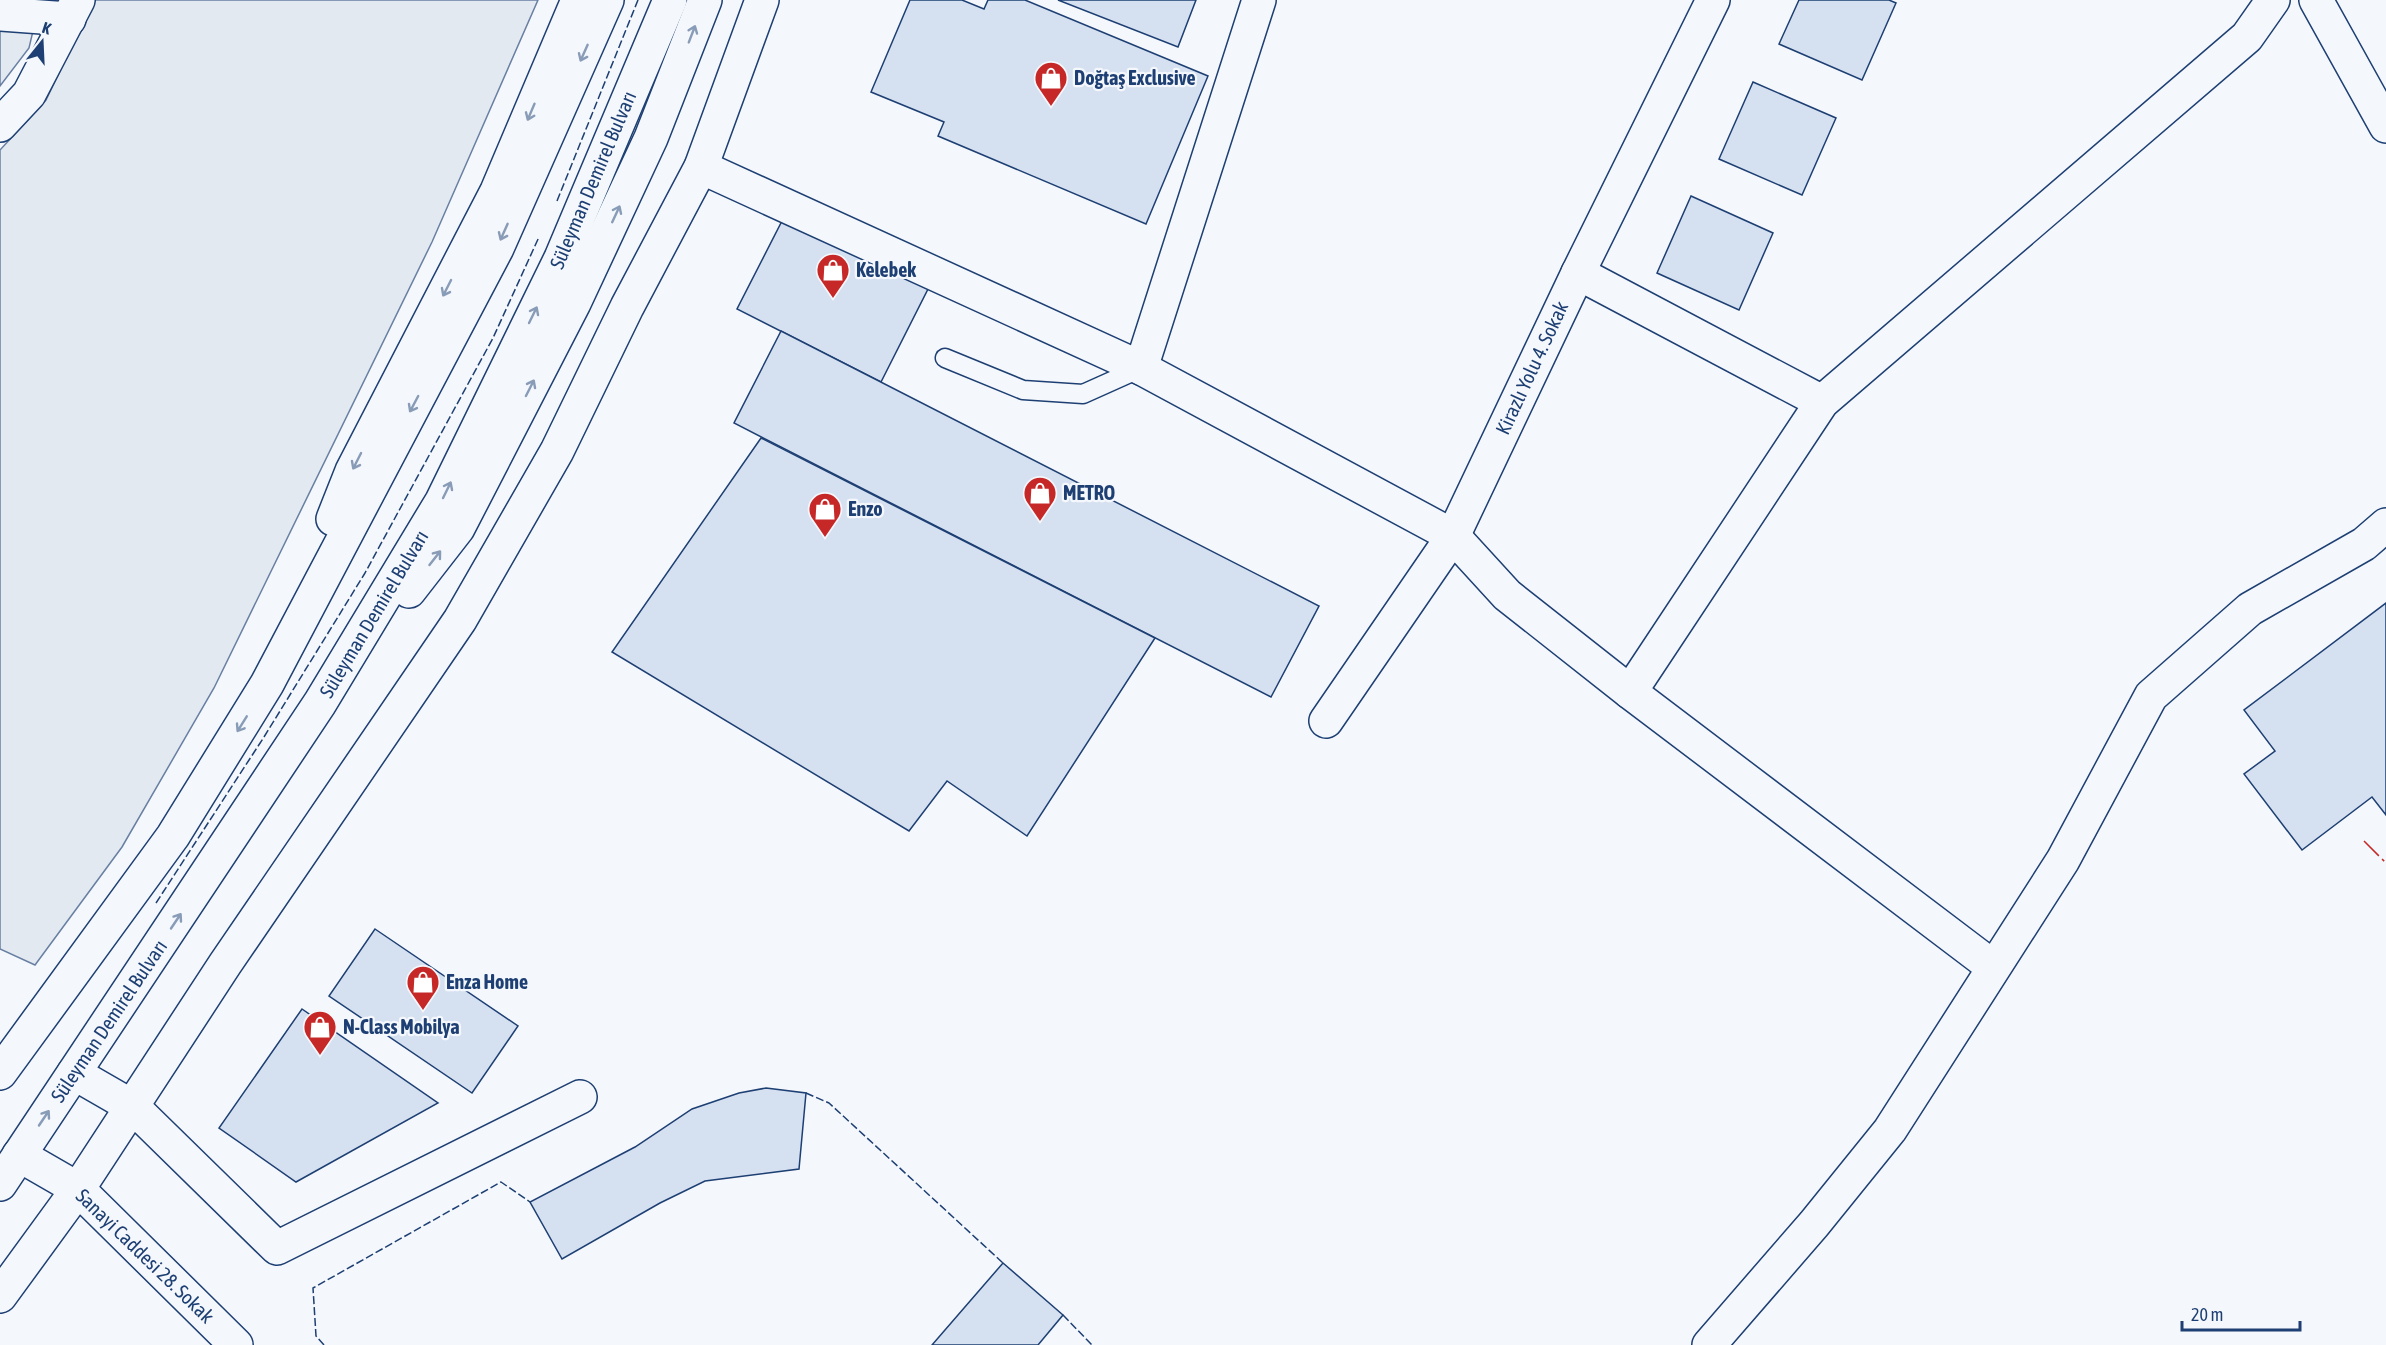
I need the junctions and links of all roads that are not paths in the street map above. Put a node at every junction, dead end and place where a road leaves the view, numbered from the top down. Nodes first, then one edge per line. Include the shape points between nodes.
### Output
1 (578, 0) edge
2 (607, 0) edge
3 (670, 0) edge
4 (705, 0) edge
5 (762, 0) edge
6 (1259, 0) edge
7 (1713, 0) edge
8 (2273, 0) edge
9 (2316, 0) edge
10 (73, 9) edge
11 (0, 14) edge
12 (0, 125) edge
13 (2386, 126) edge
14 (701, 167) junction
15 (1578, 273) junction
16 (945, 358) dead end
17 (1141, 368) junction
18 (1822, 402) junction
19 (2386, 525) edge
20 (1453, 536) junction
21 (267, 684) junction
22 (1630, 692) junction
23 (320, 703) junction
24 (1326, 722) dead end
25 (1993, 967) junction
26 (0, 1073) edge
27 (74, 1073) junction
28 (580, 1097) dead end
29 (133, 1107) junction
30 (19, 1155) junction
31 (0, 1184) edge
32 (78, 1189) junction
33 (0, 1296) edge
34 (236, 1345) edge
35 (1709, 1345) edge

1 -> 21 main road via 496,191 352,471
2 -> 21 main road via 497,248
23 -> 3 main road, Süleyman Demirel Bulvarı via 442,501 561,258
23 -> 4 main road via 458,528 599,250 651,138
5 - 14 main road
6 - 17 main road
7 - 15 main road, Kirazlı Yolu 4. Sokak
8 - 18 main road via 2247,37
9 - 13 main road
10 - 11 main road
10 - 12 main road via 29,94
14 - 17 main road
14 - 29 main road via 557,451 460,620 225,964
15 - 18 main road
15 - 20 main road, Kirazlı Yolu 4. Sokak
16 - 17 lane via 1023,390 1083,394
17 - 20 main road
18 - 22 main road
19 - 25 main road via 2364,544 2250,609 2151,696 2063,860
20 - 22 main road via 1507,595
20 - 24 main road, Kirazlı Yolu 4. Sokak
21 -> 26 main road via 173,836
22 - 25 main road
27 -> 23 main road, Süleyman Demirel Bulvarı
25 - 35 main road via 1890,1130
27 - 29 main road
30 -> 27 main road, Süleyman Demirel Bulvarı
28 - 29 main road via 278,1248
29 - 32 main road
30 - 31 main road, Süleyman Demirel Bulvarı
30 - 32 main road, Sanayi Caddesi 28. Sokak
32 - 33 main road
32 - 34 main road, Sanayi Caddesi 28. Sokak

